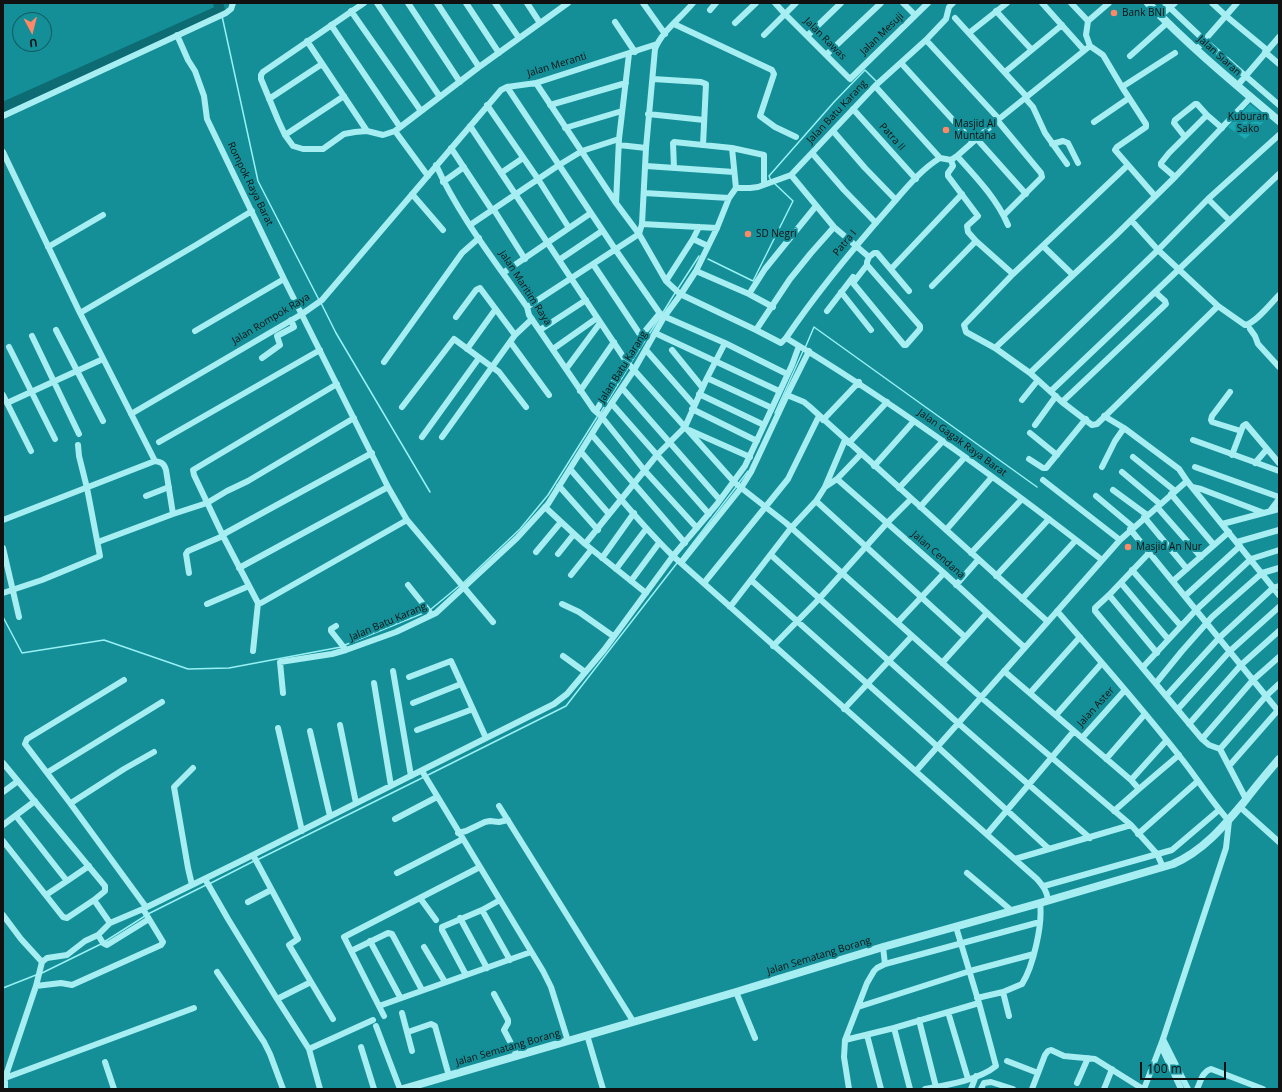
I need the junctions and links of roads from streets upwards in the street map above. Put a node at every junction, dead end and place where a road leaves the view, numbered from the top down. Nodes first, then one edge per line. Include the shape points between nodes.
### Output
1 (233, 3) edge
2 (364, 3) edge
3 (376, 3) edge
4 (408, 3) edge
5 (437, 3) edge
6 (466, 3) edge
7 (496, 3) edge
8 (527, 3) edge
9 (568, 3) edge
10 (643, 3) edge
11 (692, 3) edge
12 (716, 3) edge
13 (756, 3) edge
14 (775, 3) edge
15 (796, 3) edge
16 (841, 3) edge
17 (881, 3) edge
18 (903, 3) edge
19 (928, 3) edge
20 (953, 3) edge
21 (1007, 3) edge
22 (1042, 3) edge
23 (1071, 3) edge
24 (1109, 3) edge
25 (1148, 3) edge
26 (1212, 3) edge
27 (1237, 3) edge
28 (1170, 5) edge
29 (559, 6) edge
30 (710, 10) dead end
31 (351, 11) junction
32 (996, 11) junction
33 (785, 14) junction
34 (915, 15) junction
35 (1160, 16) junction
36 (1226, 16) junction
37 (955, 18) dead end
38 (1088, 21) junction
39 (615, 22) dead end
40 (540, 23) junction
41 (735, 23) dead end
42 (1167, 23) junction
43 (674, 24) junction
44 (331, 25) junction
45 (1062, 25) junction
46 (969, 33) junction
47 (665, 34) junction
48 (177, 35) junction
49 (764, 35) dead end
50 (807, 36) junction
51 (1279, 37) edge
52 (519, 38) junction
53 (926, 40) junction
54 (1204, 40) junction
55 (307, 41) junction
56 (657, 44) junction
57 (1087, 48) junction
58 (1031, 49) junction
59 (1196, 50) junction
60 (1266, 51) junction
61 (499, 53) junction
62 (632, 53) junction
63 (1175, 53) dead end
64 (826, 55) junction
65 (1130, 56) dead end
66 (901, 63) junction
67 (322, 64) junction
68 (1279, 64) edge
69 (479, 67) junction
70 (1005, 72) junction
71 (1246, 76) junction
72 (653, 79) junction
73 (850, 79) joint
74 (460, 82) junction
75 (536, 83) junction
76 (626, 83) junction
77 (875, 86) junction
78 (1237, 86) junction
79 (507, 87) junction
80 (1122, 88) junction
81 (344, 96) junction
82 (440, 97) junction
83 (1026, 97) junction
84 (1251, 97) junction
85 (1129, 98) junction
86 (269, 99) junction
87 (487, 105) junction
88 (550, 105) junction
89 (1279, 105) edge
90 (853, 109) junction
91 (421, 111) junction
92 (622, 111) junction
93 (648, 114) junction
94 (1207, 115) junction
95 (3, 116) edge
96 (704, 120) junction
97 (998, 120) junction
98 (1279, 121) edge
99 (1094, 122) dead end
100 (470, 126) junction
101 (566, 128) junction
102 (1222, 128) junction
103 (398, 129) junction
104 (367, 131) junction
105 (833, 131) junction
106 (285, 135) junction
107 (1279, 135) edge
108 (796, 137) dead end
109 (1186, 137) junction
110 (974, 140) junction
111 (619, 142) junction
112 (1052, 144) junction
113 (703, 145) junction
114 (451, 148) junction
115 (646, 148) junction
116 (732, 148) junction
117 (582, 151) junction
118 (3, 152) edge
119 (812, 153) junction
120 (957, 156) junction
121 (523, 158) junction
122 (940, 158) junction
123 (951, 160) junction
124 (1078, 163) dead end
125 (1067, 164) dead end
126 (436, 165) junction
127 (559, 165) junction
128 (1128, 165) junction
129 (646, 166) junction
130 (464, 167) junction
131 (674, 168) junction
132 (734, 172) junction
133 (501, 173) junction
134 (1279, 174) edge
135 (791, 175) junction
136 (428, 176) junction
137 (1175, 177) junction
138 (538, 179) junction
139 (916, 179) junction
140 (444, 182) junction
141 (766, 184) junction
142 (736, 188) junction
143 (644, 193) junction
144 (412, 194) junction
145 (962, 194) junction
146 (1026, 194) junction
147 (514, 195) junction
148 (1155, 196) junction
149 (729, 198) junction
150 (896, 200) junction
151 (1208, 200) junction
152 (616, 203) junction
153 (816, 206) junction
154 (493, 210) junction
155 (252, 211) junction
156 (591, 213) junction
157 (103, 215) dead end
158 (1004, 215) junction
159 (1131, 220) junction
160 (1230, 221) junction
161 (876, 223) junction
162 (642, 224) junction
163 (470, 225) junction
164 (1008, 225) dead end
165 (698, 227) junction
166 (569, 228) junction
167 (717, 228) junction
168 (834, 228) junction
169 (443, 230) dead end
170 (602, 231) junction
171 (638, 234) junction
172 (479, 238) junction
173 (693, 239) junction
174 (976, 241) junction
175 (547, 243) junction
176 (708, 246) junction
177 (855, 246) junction
178 (1043, 246) junction
179 (48, 247) junction
180 (615, 249) junction
181 (1158, 250) junction
182 (525, 259) junction
183 (559, 260) junction
184 (868, 262) junction
185 (593, 264) junction
186 (891, 269) junction
187 (1180, 270) junction
188 (696, 271) junction
189 (504, 273) junction
190 (1013, 274) junction
191 (1073, 275) junction
192 (571, 278) junction
193 (284, 279) junction
194 (666, 281) junction
195 (932, 286) dead end
196 (909, 291) dead end
197 (841, 292) junction
198 (1155, 292) junction
199 (679, 293) junction
200 (749, 294) junction
201 (1279, 295) edge
202 (586, 300) junction
203 (1218, 306) junction
204 (527, 307) junction
205 (773, 307) junction
206 (495, 310) junction
207 (827, 311) dead end
208 (80, 313) junction
209 (302, 314) junction
210 (662, 315) junction
211 (456, 317) dead end
212 (532, 319) junction
213 (291, 320) junction
214 (599, 320) junction
215 (1250, 329) dead end
216 (56, 330) dead end
217 (540, 330) junction
218 (756, 330) junction
219 (871, 330) dead end
220 (196, 331) dead end
221 (655, 333) junction
222 (515, 335) junction
223 (32, 336) dead end
224 (641, 336) junction
225 (786, 338) junction
226 (614, 342) junction
227 (511, 343) junction
228 (725, 343) junction
229 (9, 347) dead end
230 (804, 348) junction
231 (995, 348) junction
232 (467, 349) junction
233 (553, 349) junction
234 (320, 350) junction
235 (646, 350) junction
236 (672, 350) dead end
237 (262, 358) dead end
238 (479, 358) junction
239 (103, 359) junction
240 (716, 361) junction
241 (384, 362) dead end
242 (630, 365) junction
243 (492, 367) junction
244 (1279, 367) edge
245 (566, 370) junction
246 (77, 371) junction
247 (1030, 373) junction
248 (787, 374) junction
249 (707, 378) junction
250 (1038, 380) junction
251 (54, 381) junction
252 (859, 382) junction
253 (337, 384) junction
254 (702, 387) junction
255 (622, 388) junction
256 (580, 391) junction
257 (779, 391) junction
258 (1051, 391) junction
259 (31, 392) junction
260 (1230, 392) dead end
261 (699, 394) junction
262 (3, 395) edge
263 (549, 395) dead end
264 (787, 395) junction
265 (1056, 396) junction
266 (1022, 400) dead end
267 (887, 402) junction
268 (1062, 402) junction
269 (7, 403) junction
270 (612, 404) junction
271 (402, 407) dead end
272 (526, 407) dead end
273 (693, 407) junction
274 (772, 408) junction
275 (131, 414) junction
276 (599, 414) junction
277 (1104, 416) junction
278 (354, 418) junction
279 (821, 418) junction
280 (1086, 419) junction
281 (103, 421) dead end
282 (914, 421) junction
283 (764, 425) junction
284 (1035, 425) dead end
285 (686, 428) junction
286 (1124, 428) junction
287 (1241, 431) junction
288 (1030, 433) dead end
289 (79, 434) dead end
290 (592, 435) junction
291 (422, 437) dead end
292 (442, 437) dead end
293 (54, 440) dead end
294 (1194, 440) dead end
295 (757, 441) junction
296 (943, 441) junction
297 (159, 442) dead end
298 (670, 442) junction
299 (847, 442) junction
300 (78, 445) dead end
301 (1267, 450) junction
302 (31, 451) dead end
303 (581, 452) junction
304 (372, 453) junction
305 (861, 454) junction
306 (657, 455) junction
307 (1057, 455) junction
308 (1232, 455) junction
309 (750, 456) junction
310 (965, 457) junction
311 (1133, 457) dead end
312 (1029, 459) dead end
313 (155, 461) junction
314 (1255, 463) junction
315 (1279, 463) edge
316 (874, 466) junction
317 (1102, 467) dead end
318 (1195, 467) dead end
319 (570, 469) junction
320 (645, 470) junction
321 (1279, 470) edge
322 (1122, 472) dead end
323 (992, 477) junction
324 (837, 479) junction
325 (1043, 480) dead end
326 (1187, 481) junction
327 (635, 484) junction
328 (737, 485) junction
329 (559, 486) junction
330 (169, 487) junction
331 (388, 487) junction
332 (826, 487) junction
333 (1192, 487) junction
334 (87, 488) junction
335 (899, 488) junction
336 (1113, 490) dead end
337 (1173, 492) junction
338 (146, 496) dead end
339 (1096, 496) dead end
340 (911, 498) junction
341 (1279, 498) edge
342 (622, 499) junction
343 (1022, 499) junction
344 (720, 500) junction
345 (816, 500) junction
346 (207, 503) junction
347 (1158, 505) junction
348 (765, 506) junction
349 (545, 507) junction
350 (920, 507) junction
351 (1279, 509) edge
352 (1267, 512) junction
353 (634, 513) junction
354 (173, 514) junction
355 (609, 514) junction
356 (709, 514) junction
357 (1146, 516) junction
358 (1049, 519) junction
359 (3, 520) edge
360 (406, 520) junction
361 (561, 522) junction
362 (887, 523) junction
363 (1222, 524) junction
364 (697, 528) junction
365 (791, 528) junction
366 (1132, 528) junction
367 (646, 529) junction
368 (598, 530) junction
369 (946, 530) junction
370 (1279, 530) edge
371 (1229, 532) junction
372 (574, 534) junction
373 (223, 535) junction
374 (1076, 540) junction
375 (1120, 540) junction
376 (98, 542) junction
377 (659, 543) junction
378 (685, 543) junction
379 (585, 544) junction
380 (1239, 544) junction
381 (1214, 546) junction
382 (865, 547) junction
383 (3, 548) edge
384 (591, 550) junction
385 (1279, 550) edge
386 (536, 552) dead end
387 (971, 553) junction
388 (1149, 553) junction
389 (558, 554) dead end
390 (771, 555) junction
391 (1201, 557) junction
392 (602, 558) junction
393 (1251, 559) junction
394 (678, 560) junction
395 (978, 560) junction
396 (1102, 560) junction
397 (239, 568) junction
398 (1279, 568) edge
399 (616, 569) junction
400 (1187, 569) junction
401 (1132, 570) junction
402 (189, 573) dead end
403 (944, 573) junction
404 (1262, 573) junction
405 (843, 574) junction
406 (571, 575) dead end
407 (996, 576) junction
408 (751, 580) junction
409 (631, 581) junction
410 (1173, 581) junction
411 (1121, 582) junction
412 (704, 583) junction
413 (408, 585) dead end
414 (956, 585) junction
415 (249, 586) junction
416 (464, 587) junction
417 (1276, 587) edge
418 (12, 590) junction
419 (3, 593) edge
420 (646, 593) junction
421 (1109, 595) junction
422 (1279, 595) edge
423 (1185, 596) junction
424 (921, 597) junction
425 (819, 599) junction
426 (1022, 599) junction
427 (207, 604) dead end
428 (258, 604) junction
429 (562, 604) dead end
430 (730, 607) junction
431 (1279, 607) edge
432 (1196, 610) junction
433 (1057, 611) junction
434 (431, 613) junction
435 (987, 613) junction
436 (19, 617) dead end
437 (797, 621) junction
438 (1047, 621) junction
439 (492, 622) dead end
440 (898, 622) junction
441 (1206, 623) junction
442 (336, 626) dead end
443 (1181, 626) junction
444 (1279, 631) edge
445 (614, 636) junction
446 (912, 636) junction
447 (965, 637) junction
448 (1080, 637) junction
449 (1218, 638) junction
450 (1168, 639) junction
451 (773, 646) junction
452 (343, 647) junction
453 (1024, 647) junction
454 (253, 651) dead end
455 (1230, 651) junction
456 (1156, 653) junction
457 (563, 656) dead end
458 (1279, 657) edge
459 (888, 661) junction
460 (942, 663) junction
461 (1102, 663) junction
462 (1241, 665) junction
463 (1143, 667) junction
464 (1004, 670) junction
465 (393, 672) dead end
466 (585, 672) junction
467 (408, 677) dead end
468 (124, 680) dead end
469 (1253, 680) junction
470 (374, 682) dead end
471 (1156, 683) junction
472 (461, 684) junction
473 (867, 684) junction
474 (1279, 684) edge
475 (1125, 690) junction
476 (283, 693) dead end
477 (1030, 694) junction
478 (1166, 696) junction
479 (1266, 696) junction
480 (980, 697) junction
481 (162, 702) dead end
482 (413, 703) dead end
483 (473, 709) junction
484 (844, 709) junction
485 (1178, 710) junction
486 (1279, 710) edge
487 (1145, 714) junction
488 (1056, 715) junction
489 (958, 723) junction
490 (1189, 724) junction
491 (340, 725) dead end
492 (278, 728) dead end
493 (417, 730) dead end
494 (310, 731) dead end
495 (1074, 731) junction
496 (486, 738) junction
497 (1082, 738) junction
498 (1202, 739) junction
499 (1166, 741) junction
500 (938, 746) junction
501 (1220, 749) junction
502 (154, 752) dead end
503 (1179, 755) junction
504 (1052, 758) junction
505 (1106, 758) junction
506 (1279, 759) edge
507 (3, 763) edge
508 (1229, 766) junction
509 (194, 768) dead end
510 (916, 771) junction
511 (48, 772) junction
512 (424, 775) junction
513 (411, 776) junction
514 (18, 780) junction
515 (1131, 780) junction
516 (1198, 781) junction
517 (1028, 785) junction
518 (391, 786) junction
519 (1140, 789) junction
520 (3, 792) edge
521 (437, 797) junction
522 (1246, 799) junction
523 (35, 801) junction
524 (71, 803) junction
525 (356, 803) junction
526 (499, 806) dead end
527 (1240, 807) junction
528 (1006, 810) junction
529 (1219, 810) junction
530 (1114, 811) junction
531 (16, 816) junction
532 (330, 816) junction
533 (395, 818) dead end
534 (508, 820) junction
535 (1229, 821) junction
536 (3, 825) edge
537 (1131, 825) junction
538 (302, 831) junction
539 (458, 833) junction
540 (987, 834) junction
541 (1138, 834) junction
542 (1090, 838) junction
543 (463, 839) junction
544 (3, 841) edge
545 (1279, 842) edge
546 (1049, 849) junction
547 (1156, 854) junction
548 (254, 858) junction
549 (1015, 859) junction
550 (89, 866) junction
551 (1163, 866) junction
552 (480, 867) junction
553 (397, 873) dead end
554 (968, 873) dead end
555 (67, 881) junction
556 (207, 883) junction
557 (192, 885) junction
558 (1044, 886) junction
559 (271, 890) junction
560 (46, 895) junction
561 (420, 898) junction
562 (94, 900) junction
563 (500, 900) junction
564 (1048, 900) junction
565 (248, 902) dead end
566 (1040, 905) junction
567 (482, 910) junction
568 (1012, 911) junction
569 (146, 913) junction
570 (3, 915) edge
571 (460, 918) junction
572 (1040, 919) junction
573 (436, 920) dead end
574 (110, 923) junction
575 (957, 929) junction
576 (100, 939) junction
577 (370, 941) junction
578 (960, 942) junction
579 (424, 947) dead end
580 (884, 950) junction
581 (351, 951) junction
582 (531, 952) junction
583 (1034, 954) junction
584 (510, 960) junction
585 (885, 963) junction
586 (41, 965) junction
587 (488, 968) junction
588 (970, 971) junction
589 (217, 972) dead end
590 (466, 976) junction
591 (312, 982) junction
592 (445, 982) junction
593 (36, 986) junction
594 (422, 990) junction
595 (736, 992) junction
596 (1003, 992) junction
597 (494, 994) dead end
598 (400, 997) junction
599 (277, 999) junction
600 (978, 1000) junction
601 (379, 1006) junction
602 (858, 1007) junction
603 (194, 1008) dead end
604 (948, 1012) junction
605 (402, 1013) dead end
606 (384, 1016) dead end
607 (1009, 1016) dead end
608 (333, 1019) dead end
609 (919, 1020) junction
610 (633, 1021) junction
611 (894, 1028) junction
612 (408, 1032) junction
613 (867, 1035) junction
614 (755, 1038) dead end
615 (845, 1040) junction
616 (568, 1041) junction
617 (588, 1041) junction
618 (1162, 1043) junction
619 (361, 1047) dead end
620 (309, 1049) junction
621 (412, 1051) dead end
622 (517, 1055) junction
623 (1088, 1058) junction
624 (1007, 1060) dead end
625 (105, 1062) dead end
626 (1112, 1069) junction
627 (1038, 1073) junction
628 (449, 1076) junction
629 (976, 1076) junction
630 (5, 1078) junction
631 (968, 1079) junction
632 (1077, 1083) dead end
633 (936, 1087) junction
634 (5, 1089) edge
635 (114, 1089) edge
636 (283, 1089) edge
637 (320, 1089) edge
638 (374, 1089) edge
639 (400, 1089) edge
640 (403, 1089) edge
641 (603, 1089) edge
642 (849, 1089) edge
643 (881, 1089) edge
644 (910, 1089) edge
645 (925, 1089) edge
646 (971, 1089) edge
647 (981, 1089) edge
648 (1013, 1089) edge
649 (1032, 1089) edge
650 (1104, 1089) edge
651 (1144, 1089) edge
652 (1181, 1089) edge
653 (1188, 1089) edge
654 (1197, 1089) edge
655 (1263, 1089) edge

1 - 48 street via 226,13
2 - 31 street
3 - 82 street
4 - 74 street
5 - 69 street
6 - 61 street
7 - 52 street
8 - 40 street
9 - 29 street
10 - 47 street
11 - 43 street
12 - 30 street
13 - 41 street
14 - 33 street, Jalan Rawas
15 - 33 street
16 - 50 street
17 - 64 street
18 - 34 street
19 - 34 street, Jalan Mesuji
20 - 53 street, Jalan Batu Karang via 949,7 946,19
21 - 32 street
22 - 45 street
23 - 38 street
24 - 38 street
25 - 35 street, Jalan Siaran
26 - 36 street
27 - 36 street
28 - 35 street
28 - 54 street
29 - 40 street
31 - 44 street
31 - 91 street
32 - 46 street
32 - 58 street
33 - 49 street
33 - 50 street, Jalan Rawas
34 - 73 street, Jalan Mesuji
35 - 42 street, Jalan Siaran
36 - 54 street
36 - 60 street
37 - 46 street
38 - 57 street
39 - 62 street
40 - 52 street
42 - 59 street, Jalan Siaran
42 - 65 street
43 - 47 street
43 - 108 street via 772,70 774,74 760,116
44 - 55 street
44 - 103 street
45 - 57 street
45 - 58 street
46 - 70 street
47 - 56 street
48 - 95 street
48 - 155 street, Rompok Raya Barat via 204,96 207,119
50 - 64 street, Jalan Rawas
51 - 60 street
52 - 61 street
53 - 66 street, Jalan Batu Karang
53 - 97 street
54 - 59 street
54 - 71 street
55 - 67 street
55 - 86 street via 262,73
56 - 62 street, Jalan Meranti
56 - 72 street
57 - 80 street via 1103,54
57 - 83 street
58 - 70 street
59 - 78 street, Jalan Siaran
60 - 68 street
60 - 71 street
61 - 69 street
62 - 75 street, Jalan Meranti
62 - 76 street
63 - 80 street
64 - 73 street, Jalan Rawas
66 - 77 street, Jalan Batu Karang
66 - 110 street
67 - 81 street
67 - 86 street
69 - 74 street
70 - 83 street
71 - 78 street
71 - 89 street
72 - 93 street
72 - 96 street via 705,83 707,86
74 - 82 street
75 - 79 street, Jalan Meranti
75 - 88 street
76 - 88 street
76 - 92 street
77 - 90 street, Jalan Batu Karang
77 - 122 street
78 - 84 street, Jalan Siaran
79 - 87 street via 499,91
79 - 127 street
80 - 85 street
81 - 104 street
81 - 106 street
82 - 91 street
83 - 97 street
83 - 112 street
84 - 98 street, Jalan Siaran
84 - 102 street
85 - 99 street
85 - 128 street via 1146,127 1115,150
86 - 106 street
87 - 100 street
87 - 121 street
88 - 101 street
90 - 105 street, Jalan Batu Karang
90 - 139 street, Patra II
91 - 103 street
92 - 101 street
92 - 111 street
93 - 96 street
93 - 115 street
94 - 102 street
94 - 109 street
94 - 109 street via 1195,104 1174,120
96 - 113 street
97 - 110 street
97 - 146 street via 1041,173 1042,178
100 - 114 street
100 - 133 street
101 - 117 street
102 - 137 street
103 - 104 street via 383,135
103 - 136 street
104 - 106 street via 344,134 323,149 293,146
105 - 119 street, Jalan Batu Karang
105 - 150 street
107 - 151 street
109 - 137 street via 1161,163
110 - 120 street
110 - 146 street
111 - 115 street
111 - 117 street
111 - 152 street
112 - 124 street via 1063,141 1068,143
112 - 125 street
113 - 116 street
113 - 131 street via 674,142
114 - 126 street
114 - 130 street
115 - 129 street
116 - 132 street
116 - 141 street via 764,155
117 - 127 street
117 - 152 street
118 - 179 street
119 - 135 street, Jalan Batu Karang
119 - 161 street
120 - 123 street
120 - 158 street
121 - 133 street
121 - 138 street
122 - 123 street
122 - 139 street, Patra I
123 - 145 street via 953,166 948,176
126 - 136 street
126 - 140 street, Jalan Maritim Raya
127 - 138 street
127 - 156 street
128 - 148 street
128 - 178 street
129 - 131 street
129 - 143 street
130 - 140 street
130 - 154 street
131 - 132 street
132 - 142 street
133 - 147 street
134 - 160 street
135 - 141 street, Jalan Batu Karang
135 - 153 street
136 - 144 street, Jalan Rompok Raya
137 - 148 street
138 - 147 street
138 - 166 street
139 - 150 street, Patra I
140 - 163 street, Jalan Maritim Raya
141 - 142 street, Jalan Batu Karang
142 - 149 street, Jalan Batu Karang
143 - 149 street
143 - 162 street
144 - 169 street
144 - 209 street, Jalan Rompok Raya via 322,300
145 - 174 street via 978,216 967,230
145 - 186 street
146 - 158 street
147 - 154 street
147 - 175 street
148 - 159 street
149 - 167 street, Jalan Batu Karang
150 - 161 street, Patra I
151 - 160 street
151 - 181 street
152 - 171 street
153 - 168 street
153 - 200 street via 765,268
154 - 163 street
154 - 182 street
155 - 193 street, Rompok Raya Barat
155 - 208 street
156 - 166 street
156 - 170 street
157 - 179 street
158 - 164 street
159 - 181 street
159 - 191 street
160 - 187 street
161 - 177 street, Patra I
162 - 165 street
162 - 171 street
163 - 172 street, Jalan Maritim Raya
165 - 167 street
165 - 173 street
166 - 175 street
167 - 176 street, Jalan Batu Karang
168 - 177 street
168 - 205 street via 798,269
170 - 180 street
170 - 183 street
171 - 180 street
171 - 194 street
172 - 189 street, Jalan Maritim Raya
172 - 241 street via 462,252
173 - 176 street
173 - 194 street
174 - 190 street
174 - 195 street
175 - 182 street
175 - 183 street
176 - 188 street, Jalan Batu Karang
177 - 184 street
177 - 225 street, Patra I
178 - 190 street
178 - 191 street
179 - 208 street
180 - 185 street
180 - 210 street
181 - 187 street
181 - 247 street
182 - 189 street
183 - 192 street
184 - 184 street via 920,326 906,345 853,283
184 - 186 street via 877,253
184 - 197 street
185 - 192 street
185 - 224 street
186 - 196 street
187 - 198 street
187 - 203 street
188 - 199 street, Jalan Batu Karang
188 - 200 street
189 - 204 street, Jalan Maritim Raya
190 - 231 street via 964,325 966,332
191 - 231 street
192 - 202 street
192 - 204 street
193 - 209 street, Rompok Raya Barat
193 - 220 street
194 - 199 street
197 - 207 street
197 - 219 street
198 - 258 street
198 - 268 street via 1166,304
199 - 210 street, Jalan Batu Karang
199 - 218 street
200 - 205 street
201 - 203 street via 1245,325
202 - 214 street
202 - 217 street
203 - 277 street
204 - 212 street, Jalan Maritim Raya
205 - 218 street
206 - 211 street via 480,288
206 - 222 street
206 - 232 street
208 - 239 street
209 - 213 street, Jalan Rompok Raya
209 - 234 street, Rompok Raya Barat
210 - 221 street, Jalan Batu Karang
210 - 224 street
210 - 228 street
212 - 217 street, Jalan Maritim Raya
212 - 222 street
213 - 237 street via 294,327 277,336 280,345
213 - 275 street, Jalan Rompok Raya
214 - 226 street
214 - 233 street
214 - 245 street
215 - 244 street via 1258,344
216 - 246 street
217 - 233 street, Jalan Maritim Raya
218 - 225 street via 782,343
221 - 235 street, Jalan Batu Karang
221 - 240 street
222 - 227 street
223 - 251 street
224 - 242 street
225 - 230 street
226 - 242 street
226 - 256 street
227 - 243 street
227 - 263 street
228 - 240 street
228 - 248 street
229 - 259 street
230 - 248 street
230 - 252 street, Jalan Gagak Raya Barat
230 - 264 street
231 - 247 street
232 - 238 street
232 - 271 street via 454,339
233 - 245 street, Jalan Maritim Raya
234 - 253 street, Rompok Raya Barat
234 - 297 street
235 - 242 street, Jalan Batu Karang
235 - 273 street
236 - 254 street
238 - 243 street
238 - 291 street
239 - 246 street
239 - 275 street
240 - 249 street
240 - 257 street
242 - 255 street, Jalan Batu Karang
242 - 276 street
242 - 285 street
243 - 272 street
243 - 292 street
245 - 256 street, Jalan Maritim Raya
246 - 251 street
246 - 281 street
247 - 250 street
248 - 257 street
249 - 254 street
249 - 274 street
250 - 258 street
250 - 266 street
251 - 259 street
251 - 289 street
252 - 267 street, Jalan Gagak Raya Barat
252 - 279 street
253 - 278 street, Rompok Raya Barat
253 - 346 street via 193,470
254 - 261 street
255 - 270 street, Jalan Batu Karang
255 - 298 street
256 - 276 street, Jalan Maritim Raya
257 - 274 street
258 - 265 street
259 - 269 street
259 - 293 street
260 - 287 street via 1211,420
261 - 273 street
261 - 283 street
262 - 269 street
264 - 279 street via 804,402
264 - 328 street via 751,472
265 - 268 street
265 - 284 street
267 - 282 street, Jalan Gagak Raya Barat
267 - 299 street
268 - 280 street
269 - 302 street
270 - 276 street, Jalan Batu Karang
270 - 306 street
273 - 285 street
273 - 295 street
274 - 283 street
275 - 313 street
276 - 290 street, Jalan Batu Karang
276 - 320 street, Jalan Maritim Raya
277 - 280 street via 1094,425
277 - 286 street
278 - 304 street, Rompok Raya Barat
278 - 346 street
279 - 299 street
279 - 348 street via 790,475
280 - 307 street
282 - 296 street, Jalan Gagak Raya Barat
282 - 316 street
283 - 295 street
285 - 298 street
285 - 309 street
285 - 328 street
286 - 317 street
286 - 326 street via 1179,469
287 - 301 street via 1246,424
287 - 308 street
288 - 307 street
290 - 303 street, Jalan Batu Karang
290 - 327 street
294 - 308 street
295 - 309 street
296 - 310 street, Jalan Gagak Raya Barat
296 - 335 street
298 - 306 street
298 - 344 street
299 - 305 street
299 - 332 street
300 - 334 street
301 - 314 street
301 - 315 street
303 - 319 street, Jalan Batu Karang
303 - 342 street
304 - 331 street, Rompok Raya Barat
304 - 373 street
305 - 316 street
305 - 324 street
306 - 320 street
306 - 356 street
307 - 312 street via 1045,468
308 - 314 street
309 - 328 street
310 - 323 street, Jalan Gagak Raya Barat
310 - 350 street
311 - 337 street
313 - 330 street via 164,465
313 - 334 street
314 - 321 street
316 - 335 street
318 - 341 street
319 - 329 street, Jalan Batu Karang
319 - 355 street
320 - 327 street
320 - 364 street, Jalan Maritim Raya
322 - 347 street
323 - 343 street, Jalan Gagak Raya Barat
323 - 369 street
324 - 332 street
324 - 362 street, Jalan Cendana
325 - 375 street
326 - 333 street
326 - 337 street
327 - 342 street
327 - 378 street
328 - 344 street
328 - 348 street
328 - 394 street
329 - 349 street, Jalan Batu Karang
329 - 368 street
330 - 338 street
330 - 354 street
331 - 360 street, Rompok Raya Barat
331 - 397 street
332 - 345 street
333 - 352 street
333 - 363 street
334 - 359 street
334 - 376 street
335 - 340 street
336 - 357 street
337 - 347 street
337 - 381 street
339 - 366 street
340 - 350 street
340 - 362 street
341 - 352 street
342 - 353 street
342 - 355 street
343 - 358 street, Jalan Gagak Raya Barat
343 - 387 street
344 - 356 street
345 - 365 street
345 - 382 street
346 - 354 street
346 - 373 street
347 - 357 street
347 - 391 street
348 - 365 street
348 - 412 street
349 - 361 street
349 - 416 street, Jalan Batu Karang via 517,538
350 - 369 street
351 - 352 street
352 - 363 street
353 - 367 street
353 - 392 street
354 - 376 street
355 - 368 street
356 - 364 street
357 - 366 street
357 - 400 street
358 - 374 street, Jalan Gagak Raya Barat
358 - 407 street
360 - 416 street, Rompok Raya Barat
360 - 428 street
361 - 372 street
361 - 386 street
362 - 382 street
362 - 403 street, Jalan Cendana
363 - 371 street
364 - 378 street
365 - 390 street
365 - 405 street
366 - 375 street
366 - 388 street
367 - 377 street
367 - 399 street
368 - 379 street
369 - 387 street
370 - 380 street
371 - 380 street
371 - 381 street
372 - 379 street
372 - 389 street
373 - 397 street
373 - 402 street via 188,551 186,554
374 - 396 street, Jalan Gagak Raya Barat
374 - 426 street
375 - 396 street
376 - 418 street via 101,554 99,558
377 - 394 street
377 - 409 street
378 - 394 street
379 - 384 street
380 - 393 street
380 - 423 street
381 - 391 street
382 - 405 street
382 - 424 street
383 - 418 street
384 - 392 street
384 - 406 street
385 - 393 street
387 - 395 street
388 - 401 street
388 - 410 street
390 - 408 street
390 - 425 street
391 - 400 street
392 - 399 street
393 - 404 street
393 - 432 street
394 - 412 street
394 - 420 street
395 - 407 street
395 - 414 street
396 - 433 street
397 - 415 street
398 - 404 street
399 - 409 street
400 - 410 street
401 - 411 street
401 - 443 street
403 - 414 street, Jalan Cendana
403 - 424 street
404 - 417 street
404 - 441 street
405 - 425 street
405 - 440 street
407 - 426 street
408 - 430 street
408 - 437 street
409 - 420 street
410 - 423 street
411 - 421 street
411 - 450 street
412 - 430 street
413 - 434 street
414 - 435 street, Jalan Cendana
415 - 427 street
415 - 428 street
416 - 434 street, Jalan Batu Karang via 436,613
416 - 439 street, Rompok Raya Barat
417 - 422 street
417 - 449 street
418 - 419 street
418 - 436 street
420 - 445 street
421 - 456 street
421 - 463 street via 1095,611
423 - 432 street
424 - 440 street
424 - 447 street
425 - 437 street
425 - 459 street
426 - 438 street
428 - 454 street
429 - 445 street via 579,612
430 - 451 street
431 - 455 street
432 - 441 street
432 - 443 street
433 - 438 street
433 - 448 street
434 - 452 street, Jalan Batu Karang via 396,632
435 - 447 street
435 - 453 street, Jalan Cendana
437 - 451 street
437 - 473 street
438 - 453 street
440 - 446 street
441 - 449 street
441 - 471 street
442 - 452 street via 330,630
443 - 450 street
444 - 462 street
445 - 466 street
446 - 459 street
446 - 460 street
447 - 460 street
448 - 461 street
448 - 477 street
449 - 455 street
449 - 478 street
450 - 456 street
451 - 484 street
452 - 476 street, Jalan Batu Karang via 332,654 280,662
453 - 464 street
455 - 462 street
455 - 485 street
456 - 463 street
457 - 466 street
458 - 469 street
459 - 473 street
459 - 489 street
460 - 480 street
461 - 475 street
461 - 488 street
462 - 469 street
462 - 490 street
463 - 471 street
464 - 477 street
464 - 480 street
465 - 513 street
466 - 496 street via 567,694 554,704
467 - 472 street via 451,661
468 - 511 street via 25,741
469 - 479 street
469 - 498 street
470 - 518 street
471 - 478 street
472 - 482 street
472 - 483 street
473 - 484 street
473 - 500 street
474 - 479 street
475 - 487 street
475 - 497 street, Jalan Aster
477 - 488 street
478 - 485 street
479 - 486 street
479 - 501 street
480 - 489 street
480 - 504 street
481 - 511 street
483 - 493 street
483 - 496 street
484 - 510 street
485 - 490 street
486 - 508 street
487 - 499 street
487 - 505 street
488 - 495 street
489 - 500 street
489 - 517 street
490 - 498 street
491 - 525 street
492 - 538 street
494 - 532 street
495 - 497 street
495 - 504 street
496 - 512 street
497 - 505 street
498 - 501 street
499 - 503 street
499 - 515 street
500 - 510 street
500 - 528 street
501 - 508 street
502 - 524 street
503 - 516 street
503 - 519 street
504 - 517 street
504 - 530 street
505 - 515 street
506 - 522 street, Jalan Sematang Borang
507 - 514 street
508 - 522 street
509 - 557 street via 174,787
510 - 540 street
511 - 524 street
512 - 513 street
512 - 521 street
513 - 518 street
514 - 520 street
514 - 523 street
515 - 519 street
516 - 529 street
516 - 541 street
517 - 528 street
517 - 542 street
518 - 525 street
519 - 530 street
521 - 533 street
521 - 539 street
522 - 527 street, Jalan Sematang Borang
523 - 531 street
523 - 550 street
524 - 569 street
525 - 532 street
526 - 534 street
527 - 535 street, Jalan Sematang Borang
527 - 545 street
528 - 540 street
528 - 546 street
529 - 535 street
529 - 547 street via 1172,850
530 - 537 street
531 - 536 street
531 - 555 street
532 - 538 street
534 - 539 street via 485,822
534 - 610 street
535 - 551 street, Jalan Sematang Borang via 1197,851 1182,860
535 - 618 street via 1226,848
537 - 541 street
537 - 542 street
538 - 548 street
539 - 543 street
540 - 549 street
541 - 547 street
542 - 546 street
543 - 552 street
543 - 553 street
544 - 560 street
546 - 549 street
547 - 551 street
547 - 558 street
548 - 556 street
548 - 559 street
549 - 558 street
550 - 555 street
550 - 562 street via 106,889
551 - 564 street, Jalan Sematang Borang
552 - 561 street
552 - 563 street
554 - 568 street
555 - 560 street
556 - 557 street
556 - 599 street
557 - 569 street
558 - 564 street
559 - 565 street
559 - 591 street via 298,939 289,945
560 - 562 street via 66,918
561 - 573 street
561 - 581 street via 344,937
562 - 574 street
563 - 567 street
563 - 582 street
564 - 566 street, Jalan Sematang Borang
566 - 568 street, Jalan Sematang Borang
566 - 572 street
567 - 571 street
567 - 584 street
568 - 575 street, Jalan Sematang Borang
569 - 574 street
569 - 576 street via 108,944
569 - 593 street via 163,942 161,945 72,985 61,983
570 - 586 street
571 - 587 street
571 - 590 street via 442,929
572 - 578 street
572 - 583 street
574 - 576 street
575 - 578 street
575 - 580 street, Jalan Sematang Borang
576 - 586 street via 85,941 67,955 47,958
577 - 581 street
577 - 594 street via 388,933 392,934
577 - 598 street
578 - 585 street
578 - 588 street
579 - 592 street
580 - 585 street
580 - 595 street, Jalan Sematang Borang
581 - 601 street
582 - 584 street
582 - 616 street via 551,987
583 - 588 street
583 - 596 street via 1022,984
584 - 587 street
585 - 602 street via 874,971
586 - 593 street
587 - 590 street
588 - 600 street
588 - 602 street
589 - 636 street via 264,1042
590 - 592 street
591 - 599 street
591 - 608 street
592 - 594 street
593 - 630 street
594 - 598 street
595 - 610 street, Jalan Sematang Borang
595 - 614 street
596 - 600 street
596 - 607 street
597 - 622 street via 508,1020 504,1030
598 - 601 street
599 - 620 street
600 - 604 street
600 - 629 street via 996,1066
601 - 606 street
602 - 615 street
603 - 630 street
604 - 609 street
604 - 631 street
605 - 612 street
609 - 611 street
609 - 633 street
610 - 617 street, Jalan Sematang Borang
611 - 613 street
611 - 644 street
612 - 621 street
612 - 628 street via 431,1024 435,1026
613 - 615 street
613 - 643 street
615 - 642 street via 844,1057
616 - 617 street, Jalan Sematang Borang
616 - 622 street, Jalan Sematang Borang
617 - 641 street
618 - 651 street
618 - 652 street
618 - 653 street
619 - 638 street
620 - 637 street
620 - 639 street via 374,1023
622 - 628 street, Jalan Sematang Borang
623 - 626 street via 1095,1059
623 - 627 street via 1064,1056 1052,1050 1048,1051
623 - 632 street
624 - 627 street
625 - 635 street
626 - 650 street
626 - 651 street
627 - 649 street
628 - 640 street, Jalan Sematang Borang
629 - 631 street
629 - 646 street
630 - 634 street
631 - 633 street
633 - 645 street
647 - 648 street via 984,1083 991,1082
654 - 655 street via 1203,1074 1211,1069

